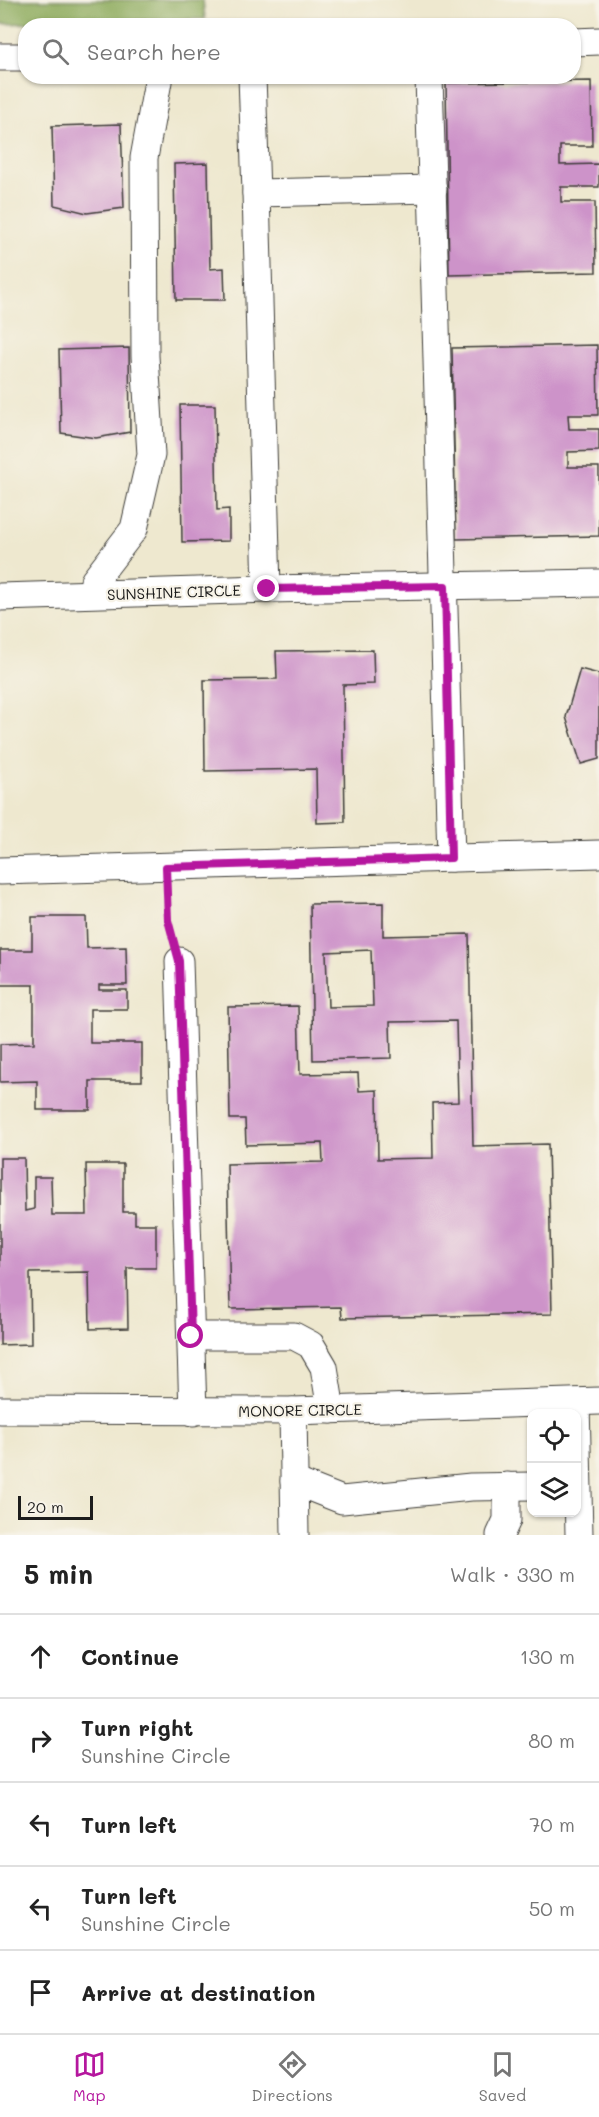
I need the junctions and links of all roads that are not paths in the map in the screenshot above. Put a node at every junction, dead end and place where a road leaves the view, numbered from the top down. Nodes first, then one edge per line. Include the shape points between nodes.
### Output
1 (599, 41) edge
2 (581, 42) edge
3 (0, 57) edge
4 (18, 57) edge
5 (158, 84) edge
6 (252, 84) edge
7 (429, 84) edge
8 (433, 189) junction
9 (256, 193) junction
10 (94, 581) dead end
11 (599, 583) edge
12 (445, 586) junction
13 (267, 589) junction
14 (0, 597) edge
15 (599, 854) edge
16 (451, 858) junction
17 (0, 871) edge
18 (179, 961) road end
19 (191, 1336) junction
20 (588, 1402) edge
21 (0, 1410) edge
22 (331, 1410) junction
23 (293, 1411) junction
24 (193, 1412) junction
25 (580, 1463) edge
26 (294, 1481) junction
27 (519, 1486) edge
28 (578, 1517) edge
29 (295, 1535) edge
30 (500, 1535) edge
31 (579, 1535) edge

1 - 2 street
3 - 4 street
5 - 10 street via 144,158 145,356 151,455 134,529
6 - 9 street
7 - 8 street
8 - 9 street
8 - 12 street
9 - 13 street
11 - 12 street, SUNSHINE CIRCLE
12 - 13 street, SUNSHINE CIRCLE
12 - 16 street
13 - 14 street, SUNSHINE CIRCLE
15 - 16 street
16 - 17 street
18 - 19 street
19 - 22 street via 294,1336 311,1345 324,1367
19 - 24 street
20 - 22 street, MONORE CIRCLE
20 - 25 street
21 - 24 street, MONORE CIRCLE
22 - 23 street, MONORE CIRCLE
23 - 24 street, MONORE CIRCLE
23 - 26 street
26 - 27 street via 342,1500
26 - 29 street
27 - 30 street
28 - 31 street

